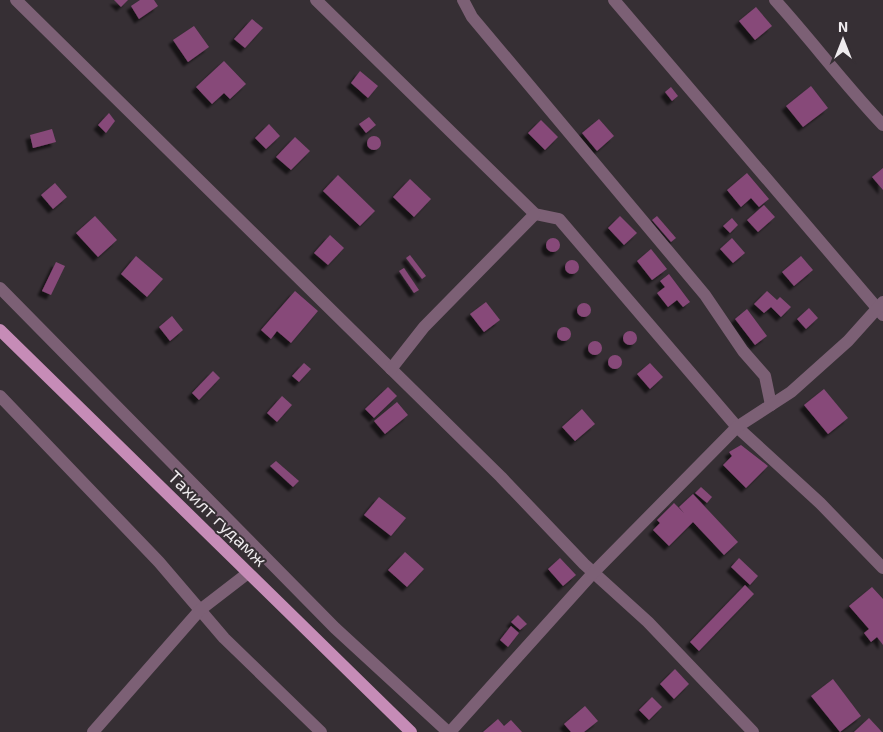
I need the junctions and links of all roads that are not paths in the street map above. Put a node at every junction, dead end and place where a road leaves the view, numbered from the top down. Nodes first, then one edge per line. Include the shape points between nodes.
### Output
1 (16, 0) edge
2 (316, 0) edge
3 (463, 0) edge
4 (614, 0) edge
5 (775, 0) edge
6 (883, 125) edge
7 (535, 214) junction
8 (0, 288) edge
9 (881, 308) edge
10 (0, 330) edge
11 (390, 369) junction
12 (0, 396) edge
13 (771, 405) junction
14 (738, 426) junction
15 (883, 568) edge
16 (594, 572) junction
17 (248, 573) junction
18 (200, 610) junction
19 (93, 732) edge
20 (322, 732) edge
21 (411, 732) edge
22 (449, 732) edge
23 (753, 732) edge

1 - 11 street
2 - 7 street
3 - 13 street via 472,17 704,295 743,351 765,376
4 - 9 street
5 - 6 street
7 - 11 street via 424,327
7 - 14 street via 559,219
8 - 22 street via 335,628
9 - 13 street via 791,392
10 - 17 main road, Тахилт гудамж
11 - 16 street
12 - 18 street via 159,562
13 - 14 street
14 - 15 street
14 - 16 street
16 - 22 street
16 - 23 street via 648,622
17 - 18 street
17 - 21 main road, Тахилт гудамж
18 - 19 street
18 - 20 street via 224,638

